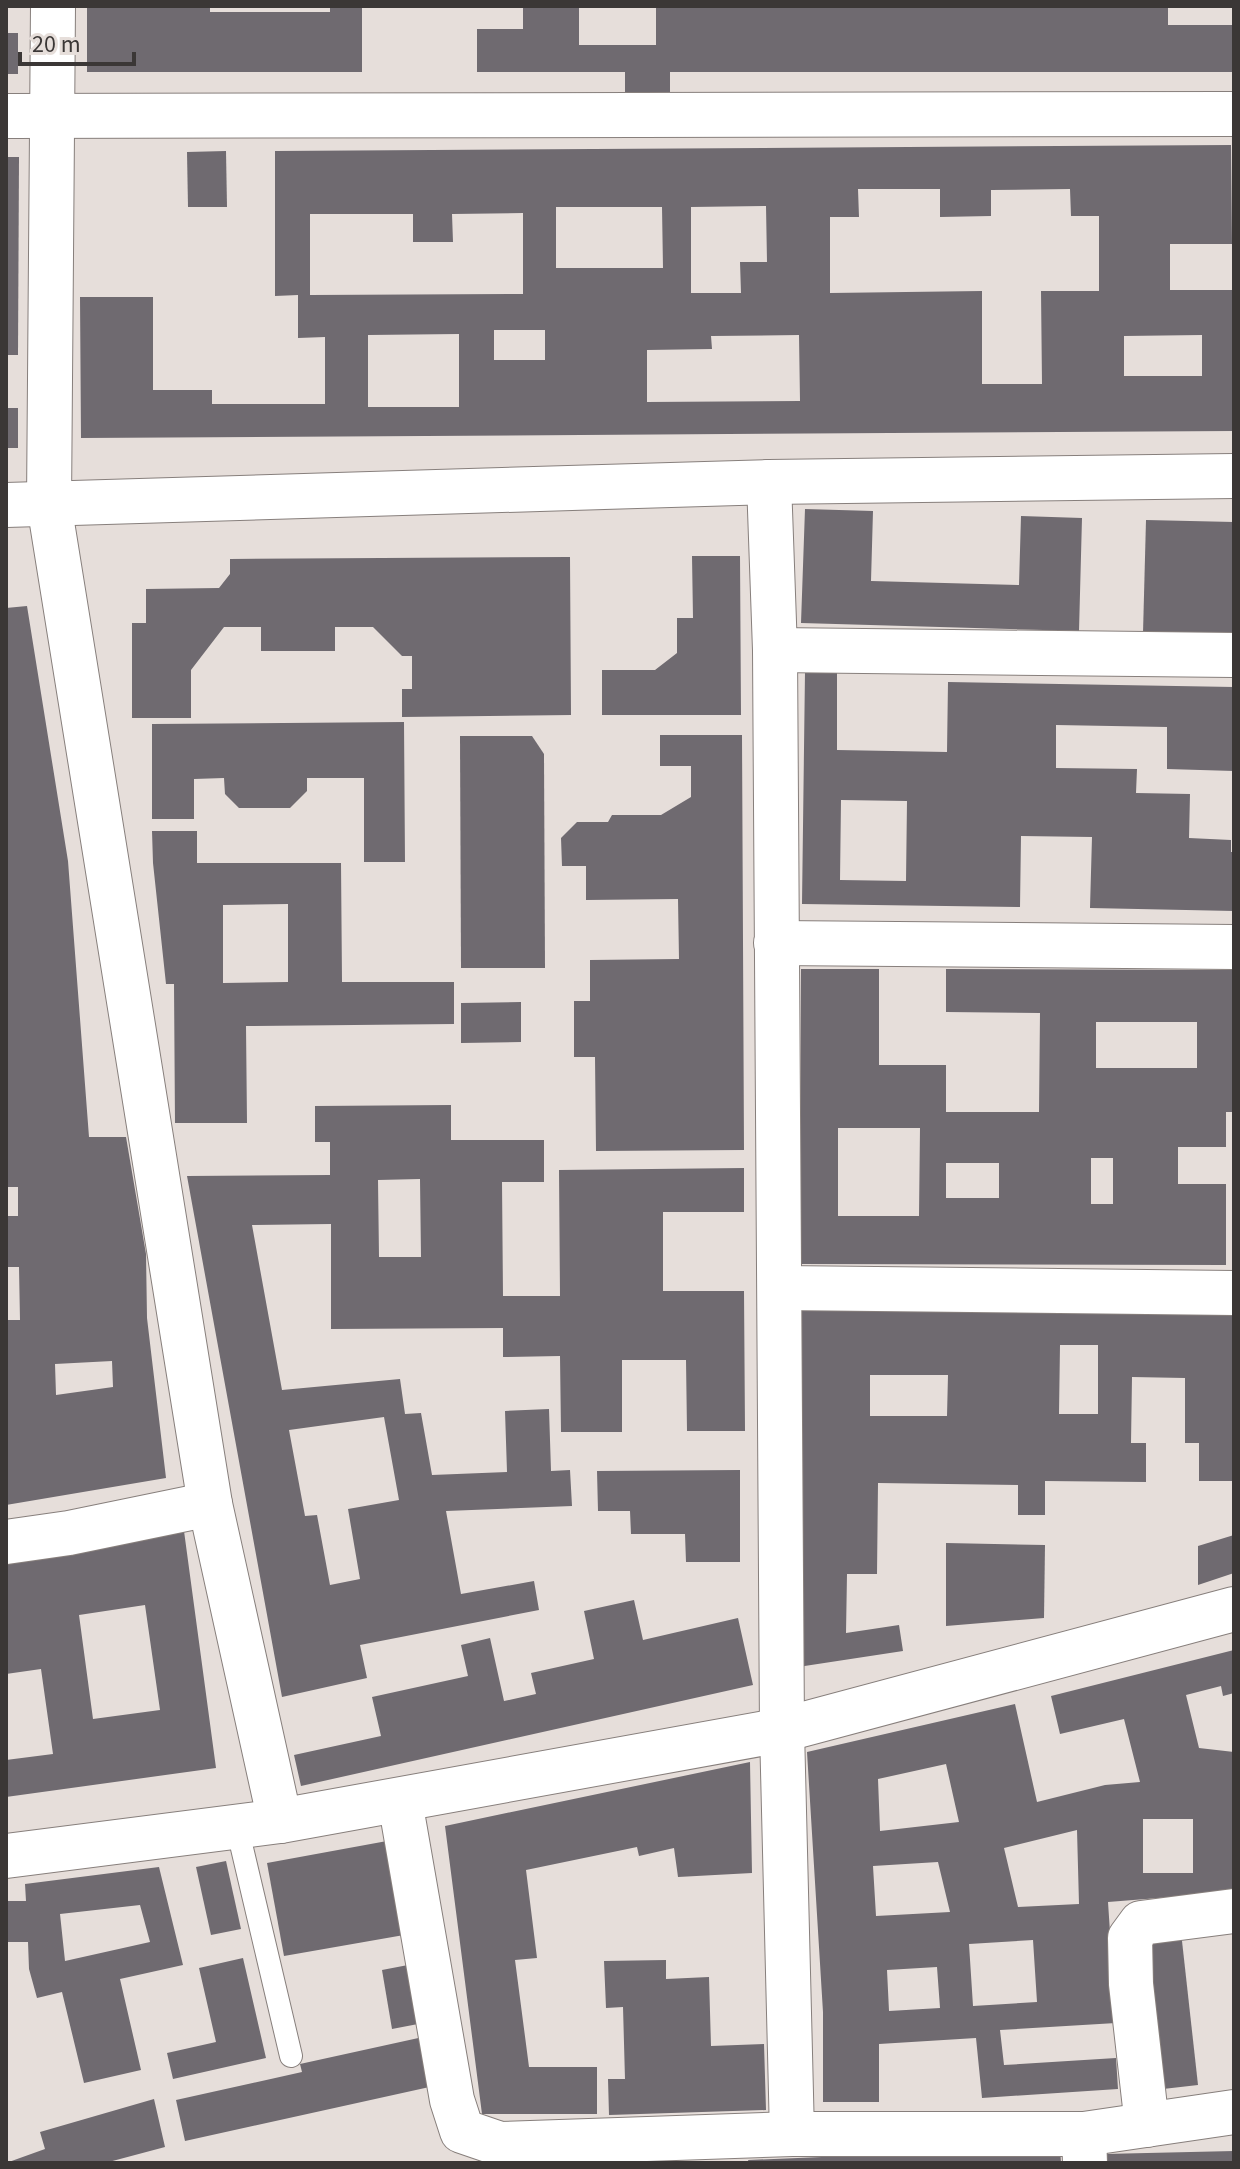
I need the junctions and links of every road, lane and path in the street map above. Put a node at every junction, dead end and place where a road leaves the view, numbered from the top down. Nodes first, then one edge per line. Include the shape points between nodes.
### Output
1 (53, 6) edge
2 (1234, 114) edge
3 (6, 116) edge
4 (51, 116) junction
5 (1234, 476) edge
6 (769, 482) junction
7 (49, 504) junction
8 (6, 505) edge
9 (775, 650) junction
10 (1234, 655) edge
11 (776, 943) junction
12 (1234, 947) edge
13 (781, 1288) junction
14 (1234, 1293) edge
15 (210, 1504) junction
16 (6, 1542) edge
17 (1234, 1609) edge
18 (782, 1730) junction
19 (400, 1801) junction
20 (280, 1821) junction
21 (237, 1827) junction
22 (6, 1856) edge
23 (1234, 1911) edge
24 (291, 2056) dead end
25 (1234, 2112) edge
26 (1147, 2125) junction
27 (792, 2134) junction
28 (1084, 2148) edge

1 - 4 street
2 - 4 street
3 - 4 street
4 - 7 street
5 - 6 street
6 - 7 street
6 - 9 street
7 - 8 street
7 - 15 street
9 - 10 street
9 - 11 street
11 - 12 street
11 - 13 street
13 - 14 street
13 - 18 street
15 - 16 street
15 - 20 street
17 - 18 street
18 - 19 street
18 - 27 street
19 - 20 street
19 - 27 street via 452,2100 462,2131 500,2144
20 - 21 street
21 - 22 street
21 - 24 lane
23 - 26 street via 1141,1923 1130,1938
25 - 26 street
26 - 28 street
27 - 28 street

